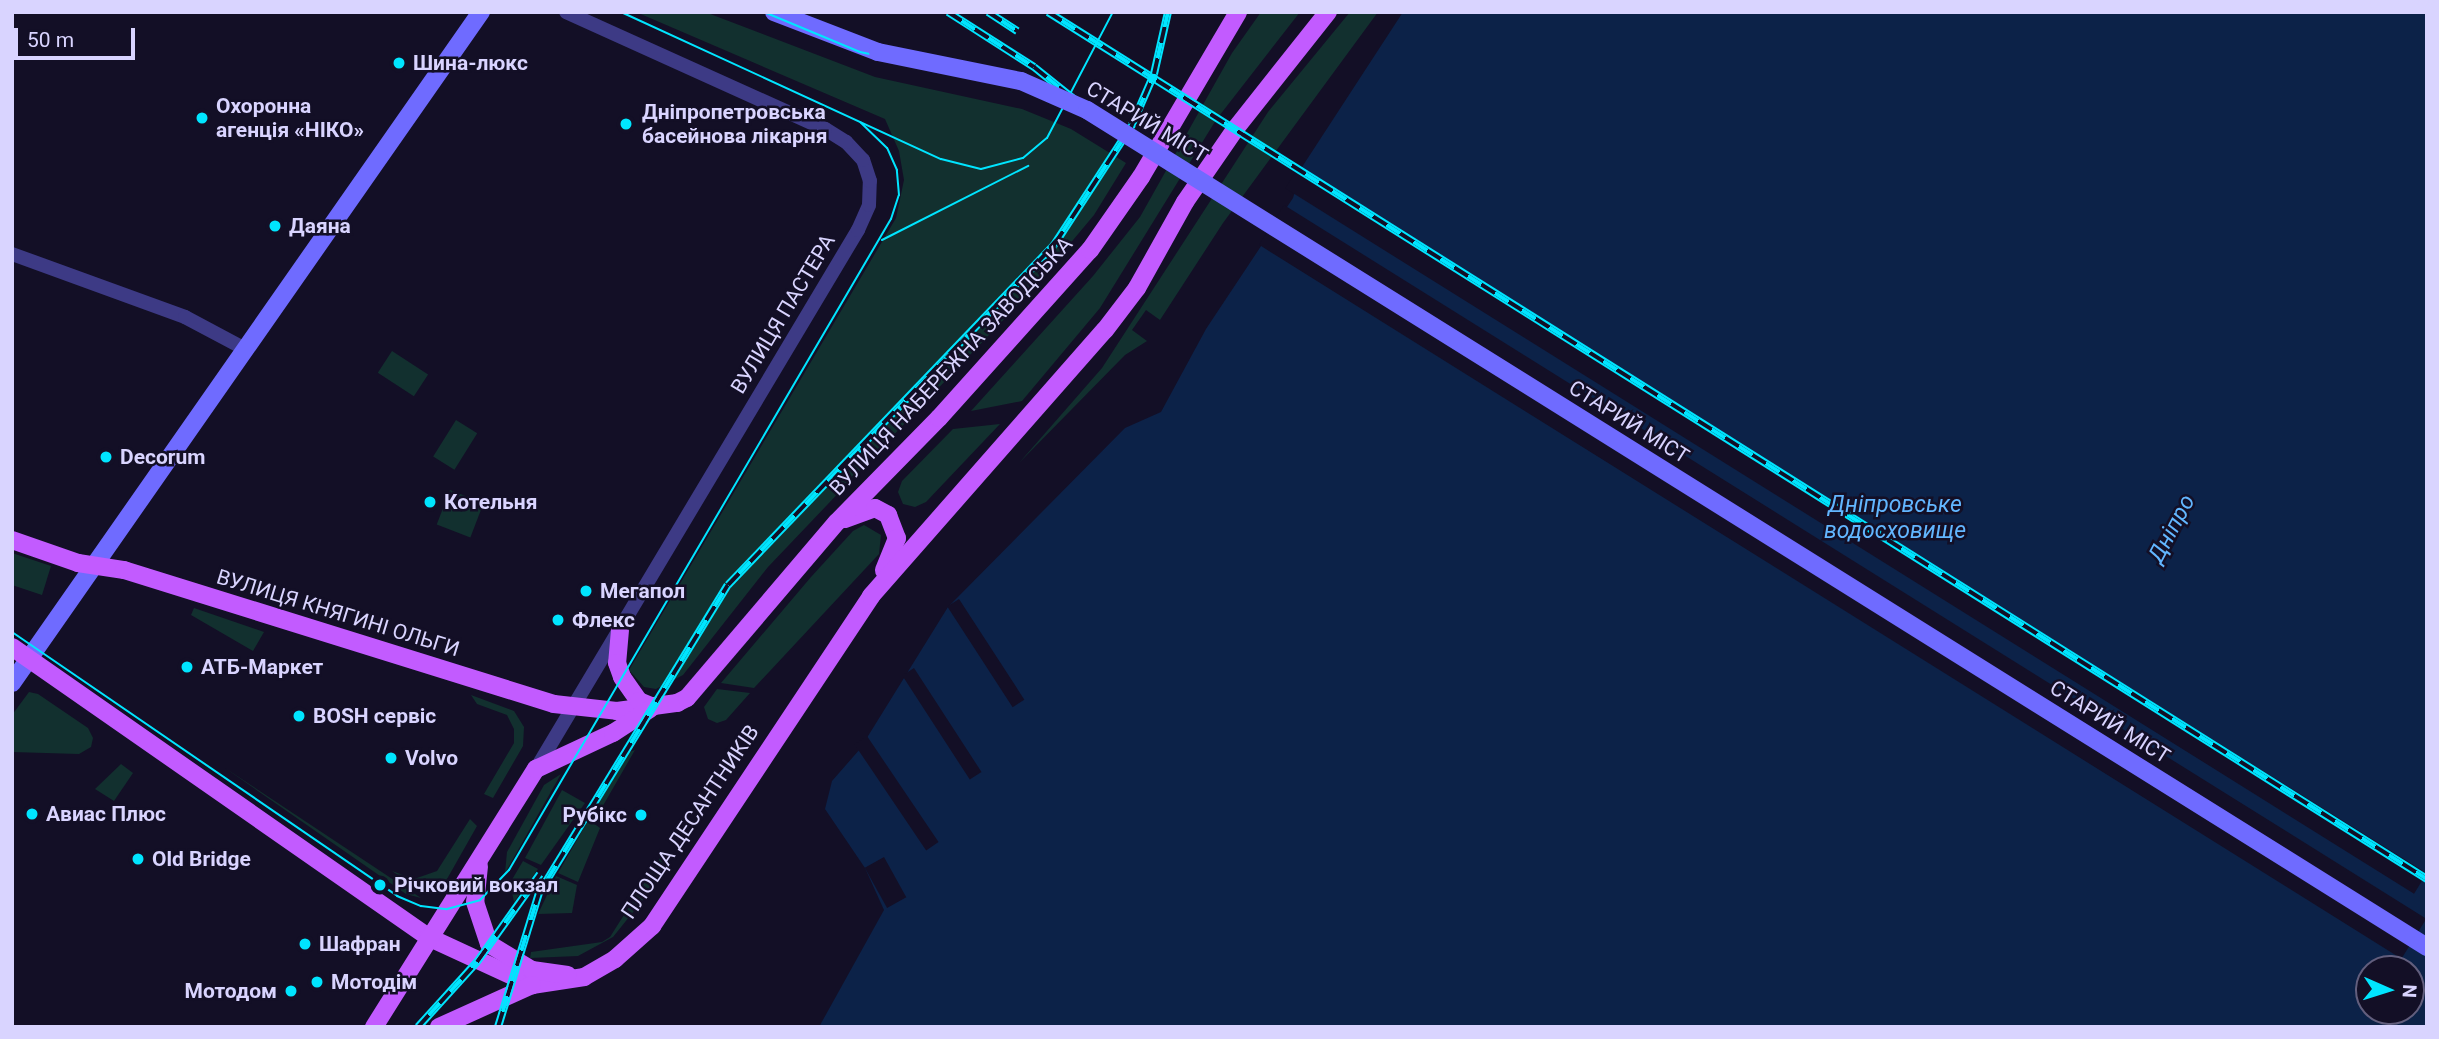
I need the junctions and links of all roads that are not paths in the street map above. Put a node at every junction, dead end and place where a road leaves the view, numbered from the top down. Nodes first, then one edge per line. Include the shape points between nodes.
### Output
1 (481, 12) edge
2 (566, 12) edge
3 (774, 12) edge
4 (1238, 12) edge
5 (1328, 12) edge
6 (12, 254) edge
7 (247, 350) junction
8 (837, 522) junction
9 (12, 540) edge
10 (97, 565) junction
11 (871, 596) junction
12 (620, 630) junction
13 (12, 647) edge
14 (29, 659) junction
15 (12, 683) edge
16 (653, 707) junction
17 (572, 708) junction
18 (536, 769) junction
19 (480, 862) junction
20 (428, 937) junction
21 (2427, 947) edge
22 (584, 977) junction
23 (532, 985) junction
24 (374, 1027) edge
25 (439, 1027) edge

1 - 7 main road
2 - 12 street, ВУЛИЦЯ ПАСТЕРА via 825,129 863,160 870,181 869,205 858,230
3 - 21 main road, СТАРИЙ МІСТ, bridge via 878,52 1020,81 1087,110
4 - 8 main road, ВУЛИЦЯ НАБЕРЕЖНА ЗАВОДСЬКА via 1141,177 1090,250 939,418
5 - 11 main road via 1236,128 1185,202 1137,288 1105,330
6 - 7 street via 185,317
7 - 10 main road
8 - 11 main road via 875,508 895,525 895,551
8 - 16 main road, ВУЛИЦЯ НАБЕРЕЖНА ЗАВОДСЬКА via 687,698
9 - 10 main road, ВУЛИЦЯ КНЯГИНІ ОЛЬГИ
10 - 14 main road
10 - 17 main road, ВУЛИЦЯ КНЯГИНІ ОЛЬГИ
11 - 22 main road, ПЛОЩА ДЕСАНТНИКІВ via 652,926 625,951
12 - 16 main road via 617,663 622,677 639,701
12 - 17 street, ВУЛИЦЯ ПАСТЕРА
13 - 14 main road
14 - 15 main road
14 - 20 main road
16 - 17 main road, ВУЛИЦЯ КНЯГИНІ ОЛЬГИ
16 - 18 main road via 613,733
17 - 18 street, ВУЛИЦЯ ПАСТЕРА
18 - 19 main road
19 - 20 main road
19 - 22 main road via 475,902 489,944 531,970
20 - 23 main road
20 - 24 main road
22 - 23 main road, ПЛОЩА ДЕСАНТНИКІВ
23 - 25 main road, ПЛОЩА ДЕСАНТНИКІВ

